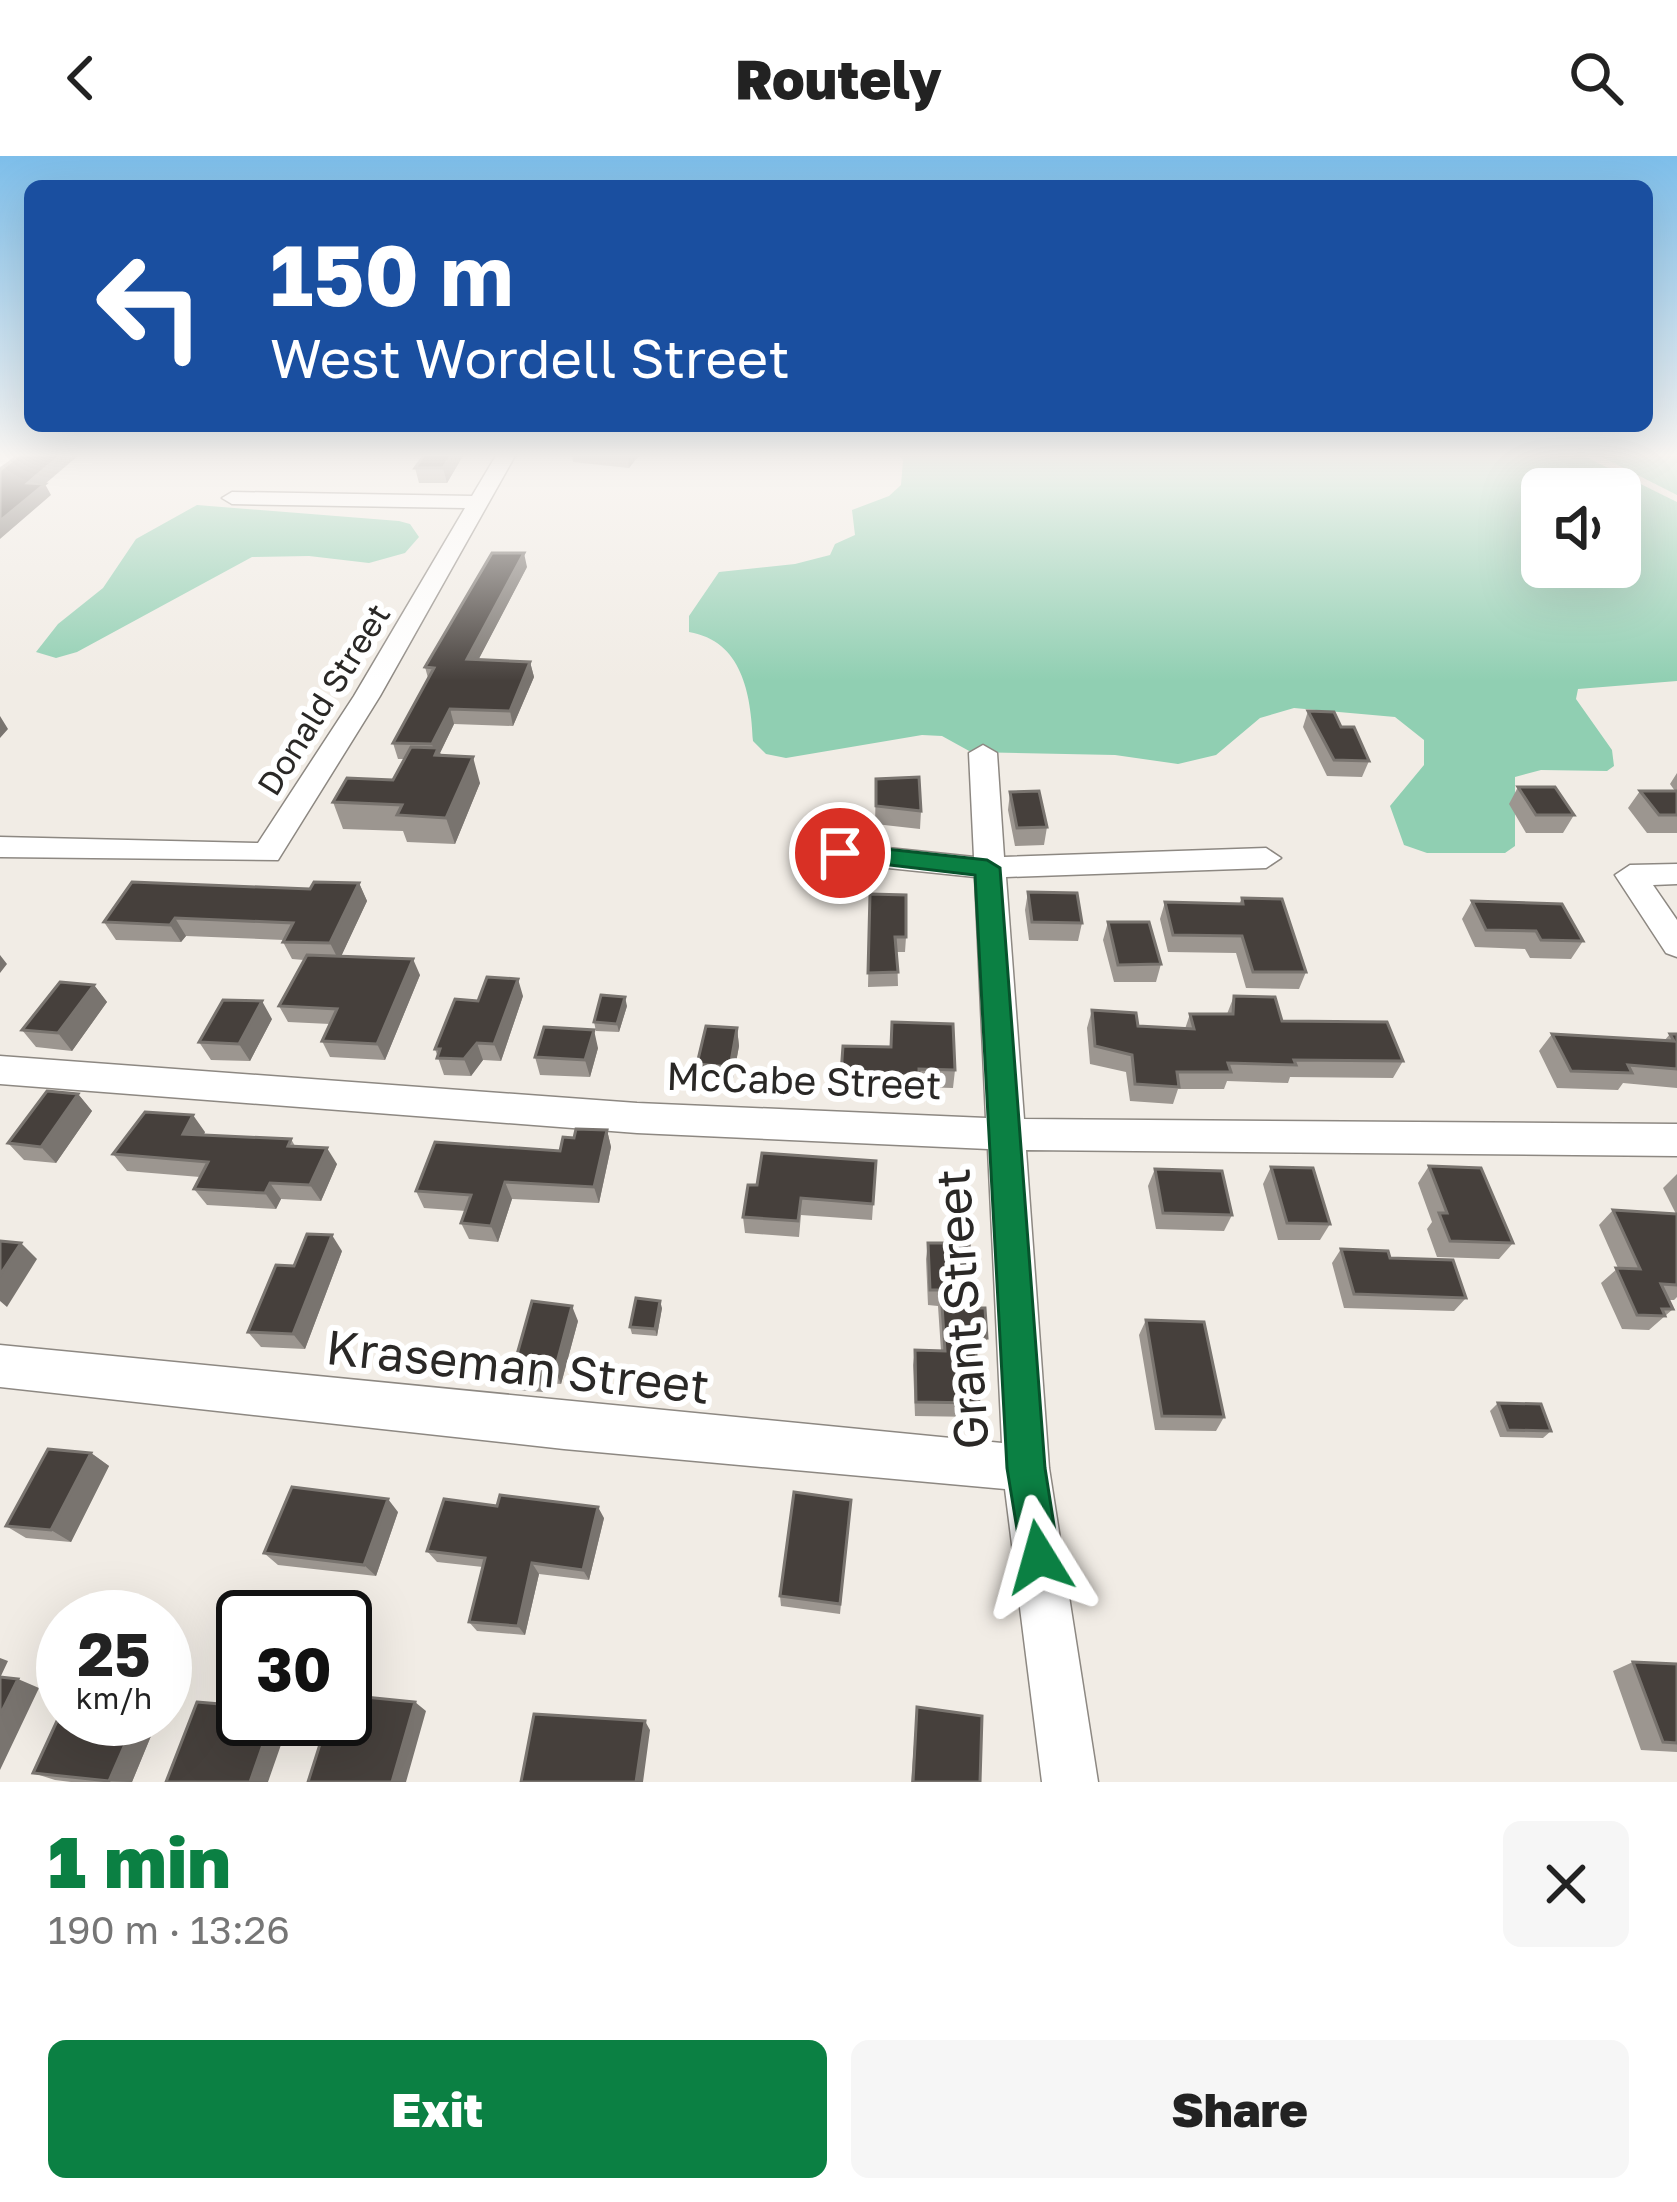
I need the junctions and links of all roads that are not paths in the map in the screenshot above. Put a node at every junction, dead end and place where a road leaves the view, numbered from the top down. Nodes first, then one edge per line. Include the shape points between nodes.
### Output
1 (463, 530) edge
2 (983, 753) dead end
3 (0, 847) edge
4 (840, 853) dead end
5 (1266, 858) dead end
6 (987, 868) junction
7 (1677, 874) edge
8 (1677, 945) edge
9 (0, 1070) edge
10 (1004, 1134) junction
11 (1677, 1140) edge
12 (0, 1366) edge
13 (1026, 1468) junction
14 (1070, 1782) edge

1 - 3 street, Donald Street via 267,853
2 - 6 street, Grant Street
4 - 6 street
5 - 6 street
6 - 10 street, Grant Street
7 - 8 street via 1630,875
9 - 10 street, McCabe Street via 637,1118
10 - 11 street, McCabe Street
10 - 13 street, Grant Street
12 - 13 street, Kraseman Street
13 - 14 street, Grant Street

